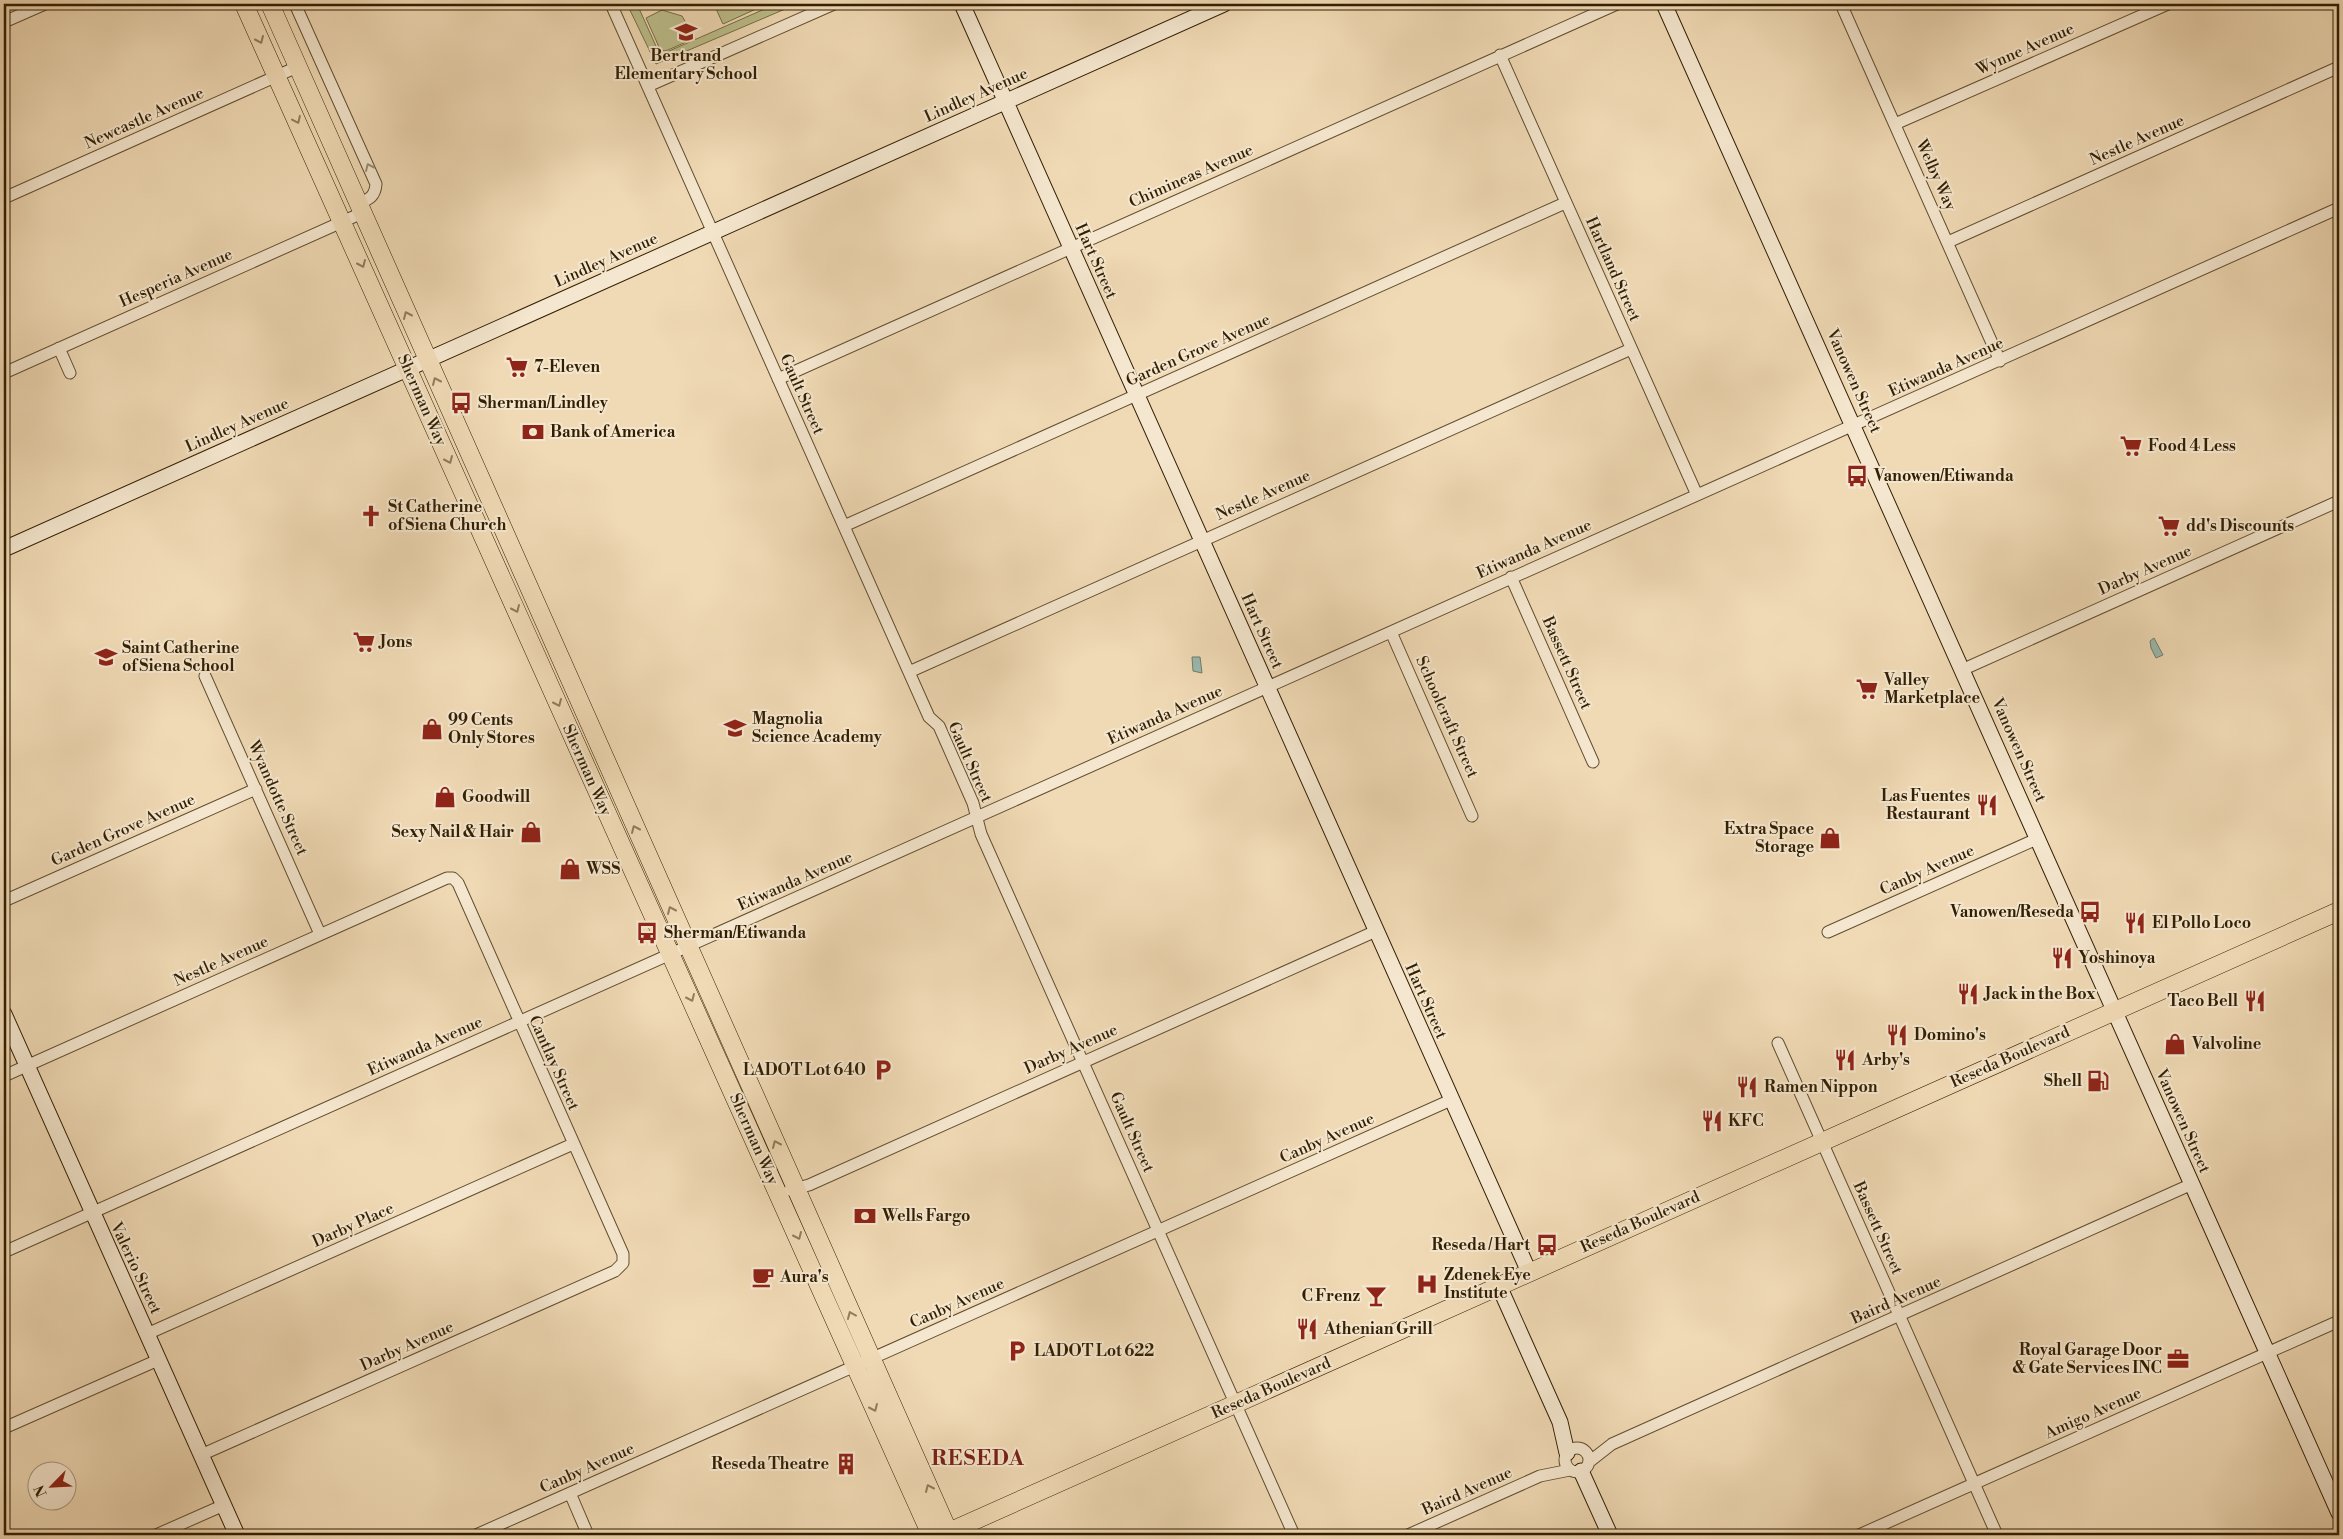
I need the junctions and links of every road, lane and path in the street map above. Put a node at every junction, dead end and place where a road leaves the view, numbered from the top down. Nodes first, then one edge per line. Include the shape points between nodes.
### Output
1 (45, 4) edge
2 (244, 4) edge
3 (270, 4) edge
4 (295, 4) edge
5 (611, 4) edge
6 (834, 4) edge
7 (962, 4) edge
8 (1224, 4) edge
9 (1617, 4) edge
10 (1664, 4) edge
11 (1840, 4) edge
12 (2168, 4) edge
13 (4, 22) edge
14 (1500, 55) junction
15 (297, 67) junction
16 (2339, 67) edge
17 (276, 76) junction
18 (648, 86) junction
19 (1005, 101) junction
20 (1895, 124) junction
21 (4, 198) edge
22 (1565, 203) junction
23 (360, 208) junction
24 (2339, 208) edge
25 (343, 222) junction
26 (713, 232) junction
27 (1948, 242) junction
28 (1071, 247) junction
29 (59, 348) junction
30 (1631, 349) junction
31 (427, 360) junction
32 (2000, 360) junction
33 (408, 368) junction
34 (4, 373) edge
35 (70, 374) dead end
36 (778, 379) junction
37 (1137, 395) junction
38 (1854, 425) junction
39 (1697, 495) junction
40 (2339, 501) edge
41 (844, 526) junction
42 (1202, 541) junction
43 (4, 549) edge
44 (1511, 578) junction
45 (1391, 632) junction
46 (1964, 669) junction
47 (909, 672) junction
48 (205, 676) dead end
49 (1267, 687) junction
50 (1593, 762) dead end
51 (256, 789) junction
52 (1472, 816) dead end
53 (976, 818) junction
54 (2039, 838) junction
55 (453, 878) joint
56 (4, 901) edge
57 (2339, 911) edge
58 (1376, 931) junction
59 (1828, 932) dead end
60 (320, 934) junction
61 (687, 946) junction
62 (671, 954) junction
63 (2116, 1010) junction
64 (4, 1014) edge
65 (518, 1022) junction
66 (1778, 1043) dead end
67 (1082, 1062) junction
68 (26, 1066) junction
69 (4, 1076) edge
70 (1451, 1100) junction
71 (1821, 1141) junction
72 (573, 1144) junction
73 (2192, 1184) junction
74 (786, 1190) junction
75 (92, 1213) junction
76 (1158, 1231) junction
77 (4, 1252) edge
78 (623, 1263) joint
79 (1530, 1272) junction
80 (1499, 1286) junction
81 (1899, 1316) junction
82 (2339, 1321) edge
83 (147, 1334) junction
84 (2268, 1353) junction
85 (158, 1360) junction
86 (863, 1363) junction
87 (1236, 1404) junction
88 (4, 1428) edge
89 (1612, 1444) junction
90 (1574, 1452) junction
91 (201, 1455) junction
92 (1580, 1467) junction
93 (1540, 1476) junction
94 (1973, 1484) junction
95 (570, 1493) junction
96 (224, 1505) junction
97 (2339, 1513) edge
98 (947, 1534) edge
99 (156, 1535) edge
100 (238, 1535) edge
101 (476, 1535) edge
102 (588, 1535) edge
103 (931, 1535) edge
104 (1294, 1535) edge
105 (1408, 1535) edge
106 (1610, 1535) edge
107 (1859, 1535) edge
108 (1997, 1535) edge

1 - 13 street
2 -> 17 main road, Sherman Way
3 - 15 main road, Sherman Way
23 -> 4 street via 376,192 376,184
5 - 18 street, Gault Street
6 - 18 street
7 - 19 main road, Hart Street
8 - 19 main road, Lindley Avenue
9 - 14 street, Chimineas Avenue
10 - 38 main road, Vanowen Street
11 - 20 street, Welby Way
12 - 20 street, Wynne Avenue
14 - 22 street, Hartland Street
14 - 28 street, Chimineas Avenue
15 - 17 street, Newcastle Avenue
15 - 23 main road, Sherman Way
16 - 27 street, Nestle Avenue
17 - 21 street, Newcastle Avenue
17 -> 25 main road, Sherman Way
18 - 26 street, Gault Street
19 - 26 main road, Lindley Avenue
19 - 28 main road, Hart Street
20 - 27 street, Welby Way
22 - 30 street, Hartland Street
22 - 37 street, Garden Grove Avenue
23 - 25 street, Hesperia Avenue
31 -> 23 main road, Sherman Way
24 - 32 street, Etiwanda Avenue
25 - 29 street, Hesperia Avenue
25 -> 33 main road, Sherman Way
26 - 31 main road, Lindley Avenue
26 - 36 street, Gault Street
27 - 32 street, Welby Way
28 - 36 street, Chimineas Avenue
28 - 37 main road, Hart Street
29 - 34 street, Hesperia Avenue
29 - 35 street
30 - 39 street, Hartland Street
30 - 42 street, Nestle Avenue
31 - 33 main road, Lindley Avenue
61 -> 31 main road, Sherman Way
32 - 38 street, Etiwanda Avenue
33 - 43 main road, Lindley Avenue
33 -> 62 main road, Sherman Way
36 - 41 street, Gault Street
37 - 41 street, Garden Grove Avenue
37 - 42 main road, Hart Street
38 - 39 street, Etiwanda Avenue
38 - 46 main road, Vanowen Street
39 - 44 street, Etiwanda Avenue
40 - 46 street, Darby Avenue
41 - 47 street, Gault Street
42 - 47 street, Nestle Avenue
42 - 49 main road, Hart Street
44 - 45 street, Etiwanda Avenue
44 - 50 street, Bassett Street
45 - 49 street, Etiwanda Avenue
45 - 52 street, Schoolcraft Street
46 - 54 main road, Vanowen Street
47 - 53 street, Gault Street via 929,717 939,726
48 - 51 street, Wyandotte Street
49 - 53 street, Etiwanda Avenue
49 - 58 main road, Hart Street
51 - 56 street, Garden Grove Avenue
51 - 60 street, Wyandotte Street
53 - 61 street, Etiwanda Avenue
53 - 67 street, Gault Street
54 - 59 street, Canby Avenue
54 - 63 main road, Vanowen Street
55 - 60 street, Nestle Avenue
55 - 65 street, Cantlay Street via 458,883
57 - 63 main road, Reseda Boulevard
58 - 67 street, Darby Avenue
58 - 70 main road, Hart Street
60 - 68 street, Nestle Avenue
61 - 62 street, Etiwanda Avenue
74 -> 61 main road, Sherman Way
62 - 65 street, Etiwanda Avenue
62 -> 74 main road, Sherman Way
63 - 71 main road, Reseda Boulevard
63 - 73 main road, Vanowen Street
64 - 68 main road, Valerio Street
65 - 72 street, Cantlay Street
65 - 75 street, Etiwanda Avenue
66 - 71 street, Bassett Street
67 - 74 street, Darby Avenue via 809,1185
67 - 76 street, Gault Street
68 - 69 street, Nestle Avenue
68 - 75 main road, Valerio Street
70 - 76 street, Canby Avenue
70 - 79 main road, Hart Street
71 - 79 main road, Reseda Boulevard
71 - 81 street, Bassett Street
72 - 78 street, Cantlay Street via 623,1254
72 - 83 street, Darby Place
73 - 81 street, Baird Avenue
73 - 84 main road, Vanowen Street
74 - 86 main road, Sherman Way
75 - 77 street, Etiwanda Avenue
75 - 83 main road, Valerio Street
76 - 86 street, Canby Avenue
76 - 87 street, Gault Street
78 - 91 street, Darby Avenue via 615,1271
79 - 80 main road, Reseda Boulevard
80 - 87 main road, Reseda Boulevard
80 - 90 main road
81 - 89 street, Baird Avenue
81 - 94 street, Bassett Street
82 - 84 street, Amigo Avenue
83 - 85 main road, Valerio Street
84 - 94 street, Amigo Avenue
84 - 97 main road, Vanowen Street
85 - 88 street
85 - 91 main road, Valerio Street
86 - 95 street, Canby Avenue
98 -> 86 main road, Sherman Way
86 -> 103 main road, Sherman Way
87 - 98 main road, Reseda Boulevard
87 - 104 street, Gault Street
89 - 90 street, Baird Avenue
89 - 92 street, Baird Avenue
90 - 92 street via 1588,1455
90 - 92 street via 1566,1464
90 - 93 street, Baird Avenue
91 - 96 main road, Valerio Street
92 - 93 street, Baird Avenue
92 - 106 main road
93 - 105 street, Baird Avenue
94 - 107 street, Amigo Avenue
94 - 108 street, Bassett Street
95 - 101 street, Canby Avenue
95 - 102 street
96 - 99 street
96 - 100 main road, Valerio Street

